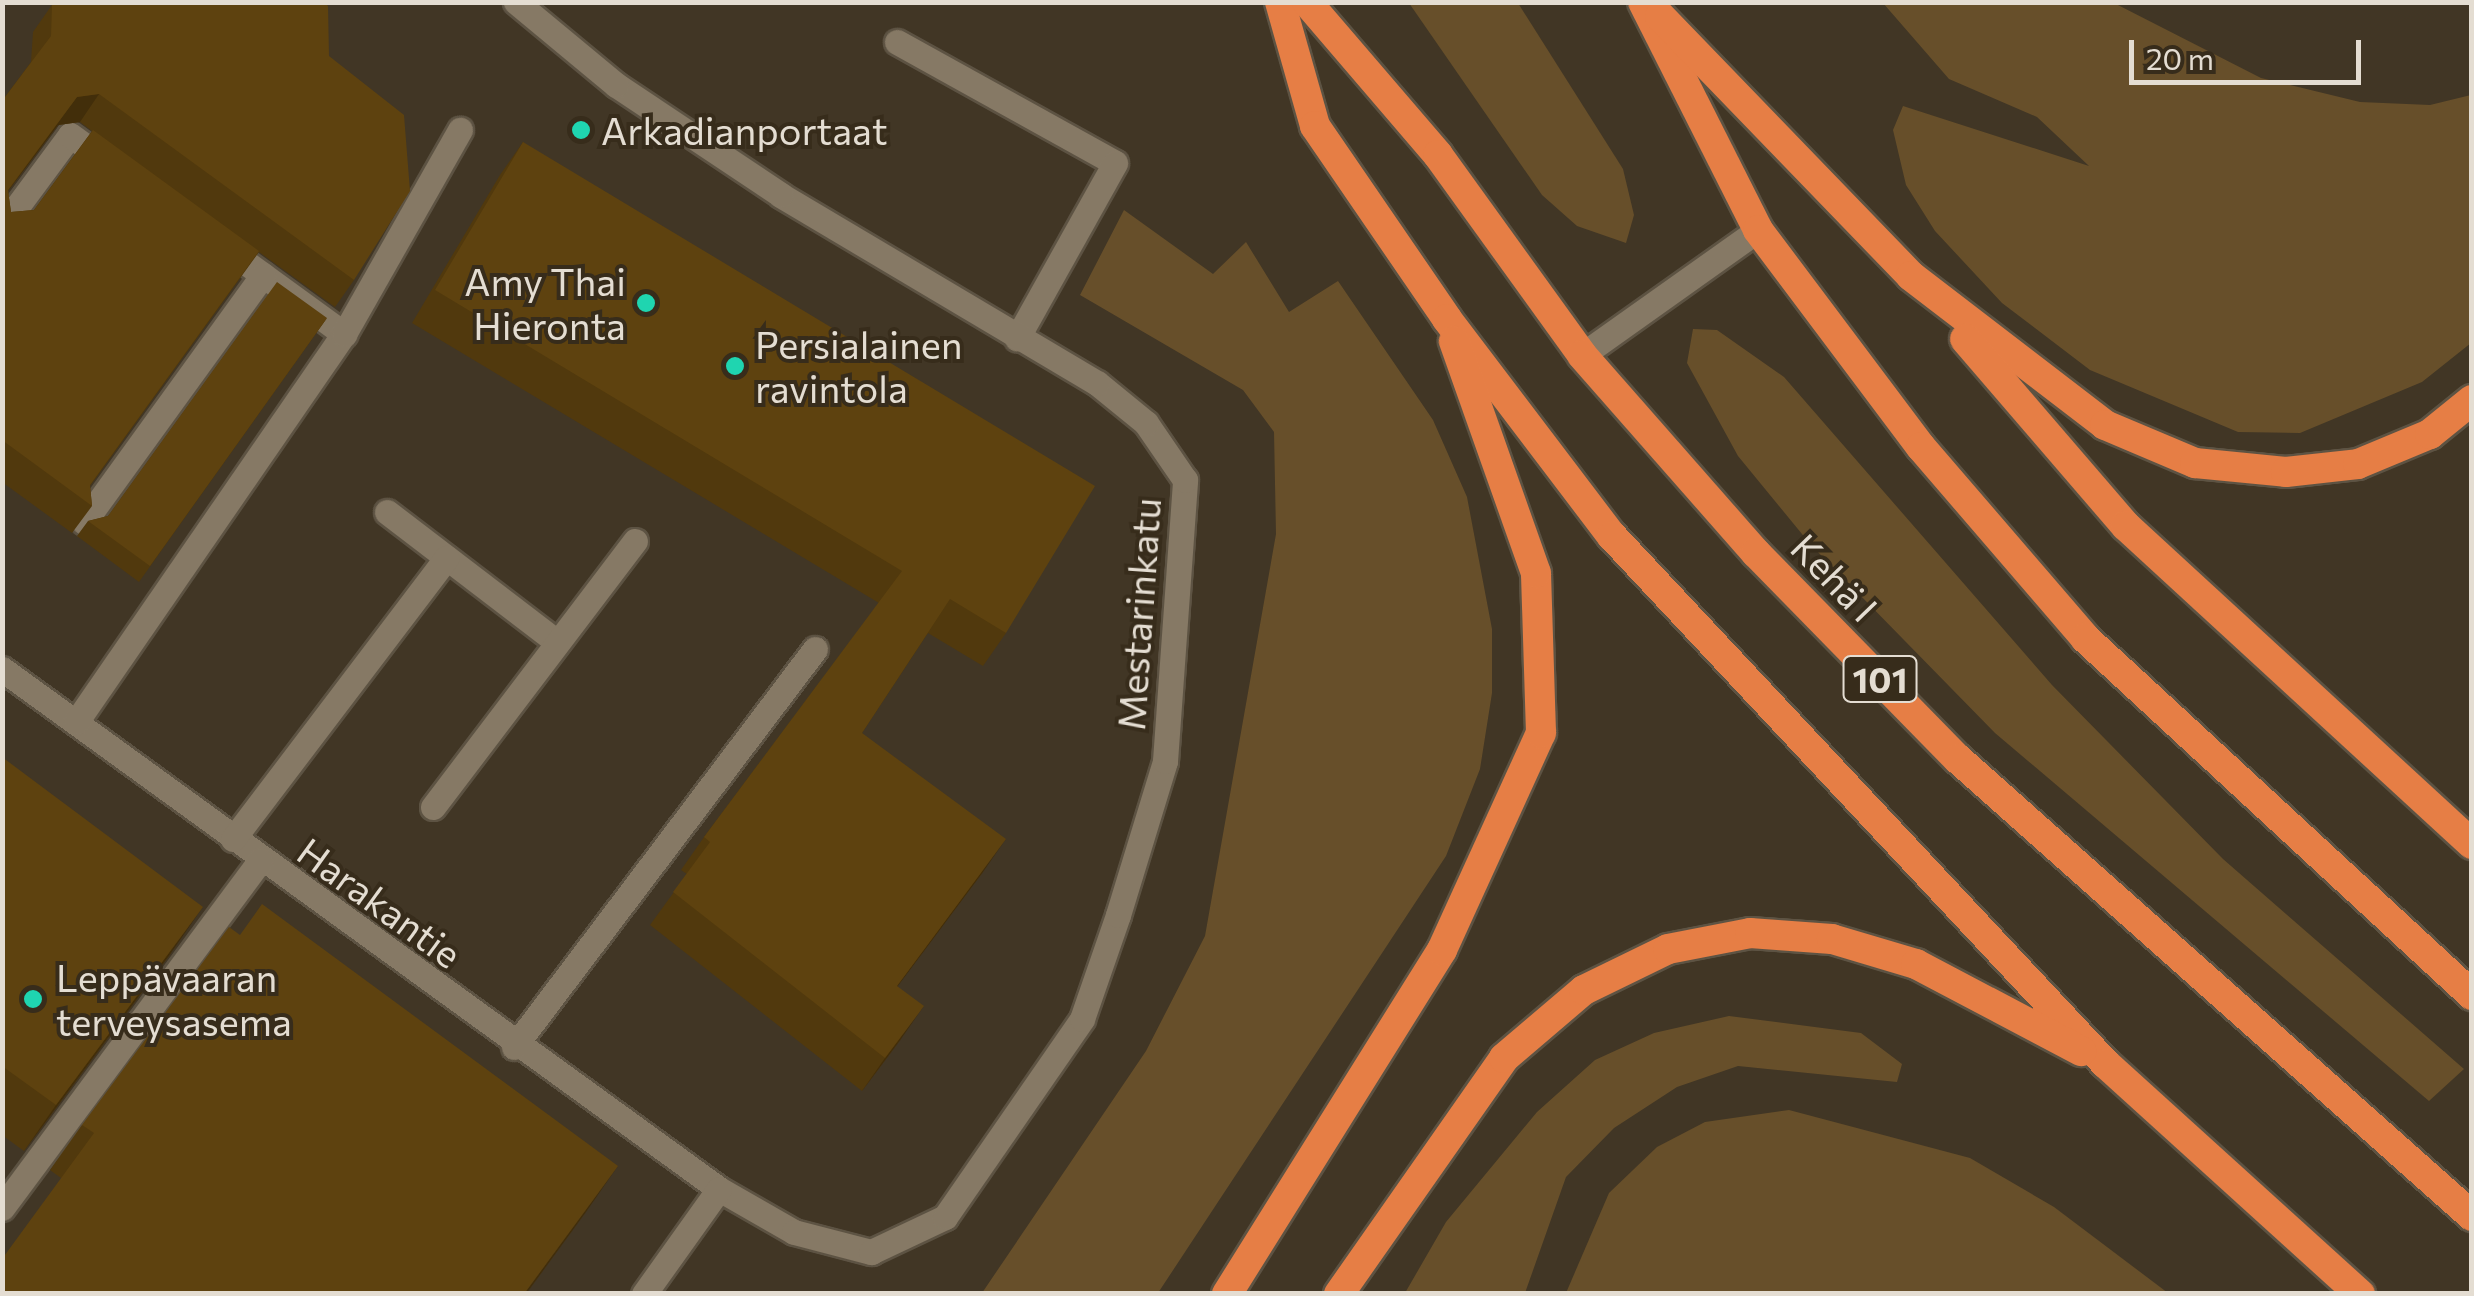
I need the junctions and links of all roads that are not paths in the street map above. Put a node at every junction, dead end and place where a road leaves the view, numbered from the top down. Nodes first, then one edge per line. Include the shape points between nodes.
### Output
1 (516, 2) edge
2 (1280, 2) edge
3 (1307, 2) edge
4 (1645, 2) edge
5 (898, 42) dead end
6 (460, 130) dead end
7 (134, 182) edge
8 (2, 227) edge
9 (198, 228) edge
10 (1758, 230) junction
11 (263, 274) junction
12 (1911, 276) junction
13 (1446, 319) junction
14 (344, 334) junction
15 (1017, 338) junction
16 (1582, 355) junction
17 (2472, 400) edge
18 (386, 512) dead end
19 (84, 522) edge
20 (635, 541) dead end
21 (446, 558) junction
22 (558, 642) junction
23 (815, 650) dead end
24 (2, 668) edge
25 (76, 722) junction
26 (432, 807) dead end
27 (233, 839) junction
28 (2472, 844) edge
29 (260, 860) junction
30 (2472, 995) edge
31 (514, 1047) junction
32 (2106, 1064) junction
33 (719, 1189) junction
34 (2, 1208) edge
35 (2472, 1216) edge
36 (644, 1294) edge
37 (1227, 1294) edge
38 (1339, 1294) edge
39 (2360, 1294) edge

1 - 15 street, Mestarinkatu via 616,85
2 - 13 highway via 1315,126
3 - 16 highway, Kehä I / 101 via 1438,155
4 - 10 highway
4 - 12 highway
5 - 15 street via 1115,164
6 - 14 street
7 - 8 street via 70,135
9 - 11 street
10 - 16 street
10 - 30 highway via 1921,446 2085,638
11 - 14 street
11 - 19 street
12 - 17 highway via 2105,425 2195,464 2286,472 2358,464 2430,434
12 - 28 highway via 2126,526
13 - 32 highway via 1612,536 1745,686
13 - 37 highway via 1536,573 1541,733 1442,950
14 - 25 street
15 - 33 street, Mestarinkatu via 1098,382 1146,424 1184,480 1165,761 1082,1020 944,1216 871,1252 794,1232
16 - 35 highway, Kehä I / 101 via 1756,553 1958,759
18 - 21 street
20 - 22 street
21 - 22 street
21 - 27 street
22 - 26 street
23 - 31 street
24 - 25 street, Harakantie
25 - 27 street, Harakantie
27 - 29 street, Harakantie
29 - 31 street, Harakantie
29 - 34 street
31 - 33 street, Harakantie
32 - 38 highway via 1916,964 1832,939 1750,933 1668,949 1584,990 1504,1058
32 - 39 highway
33 - 36 street

